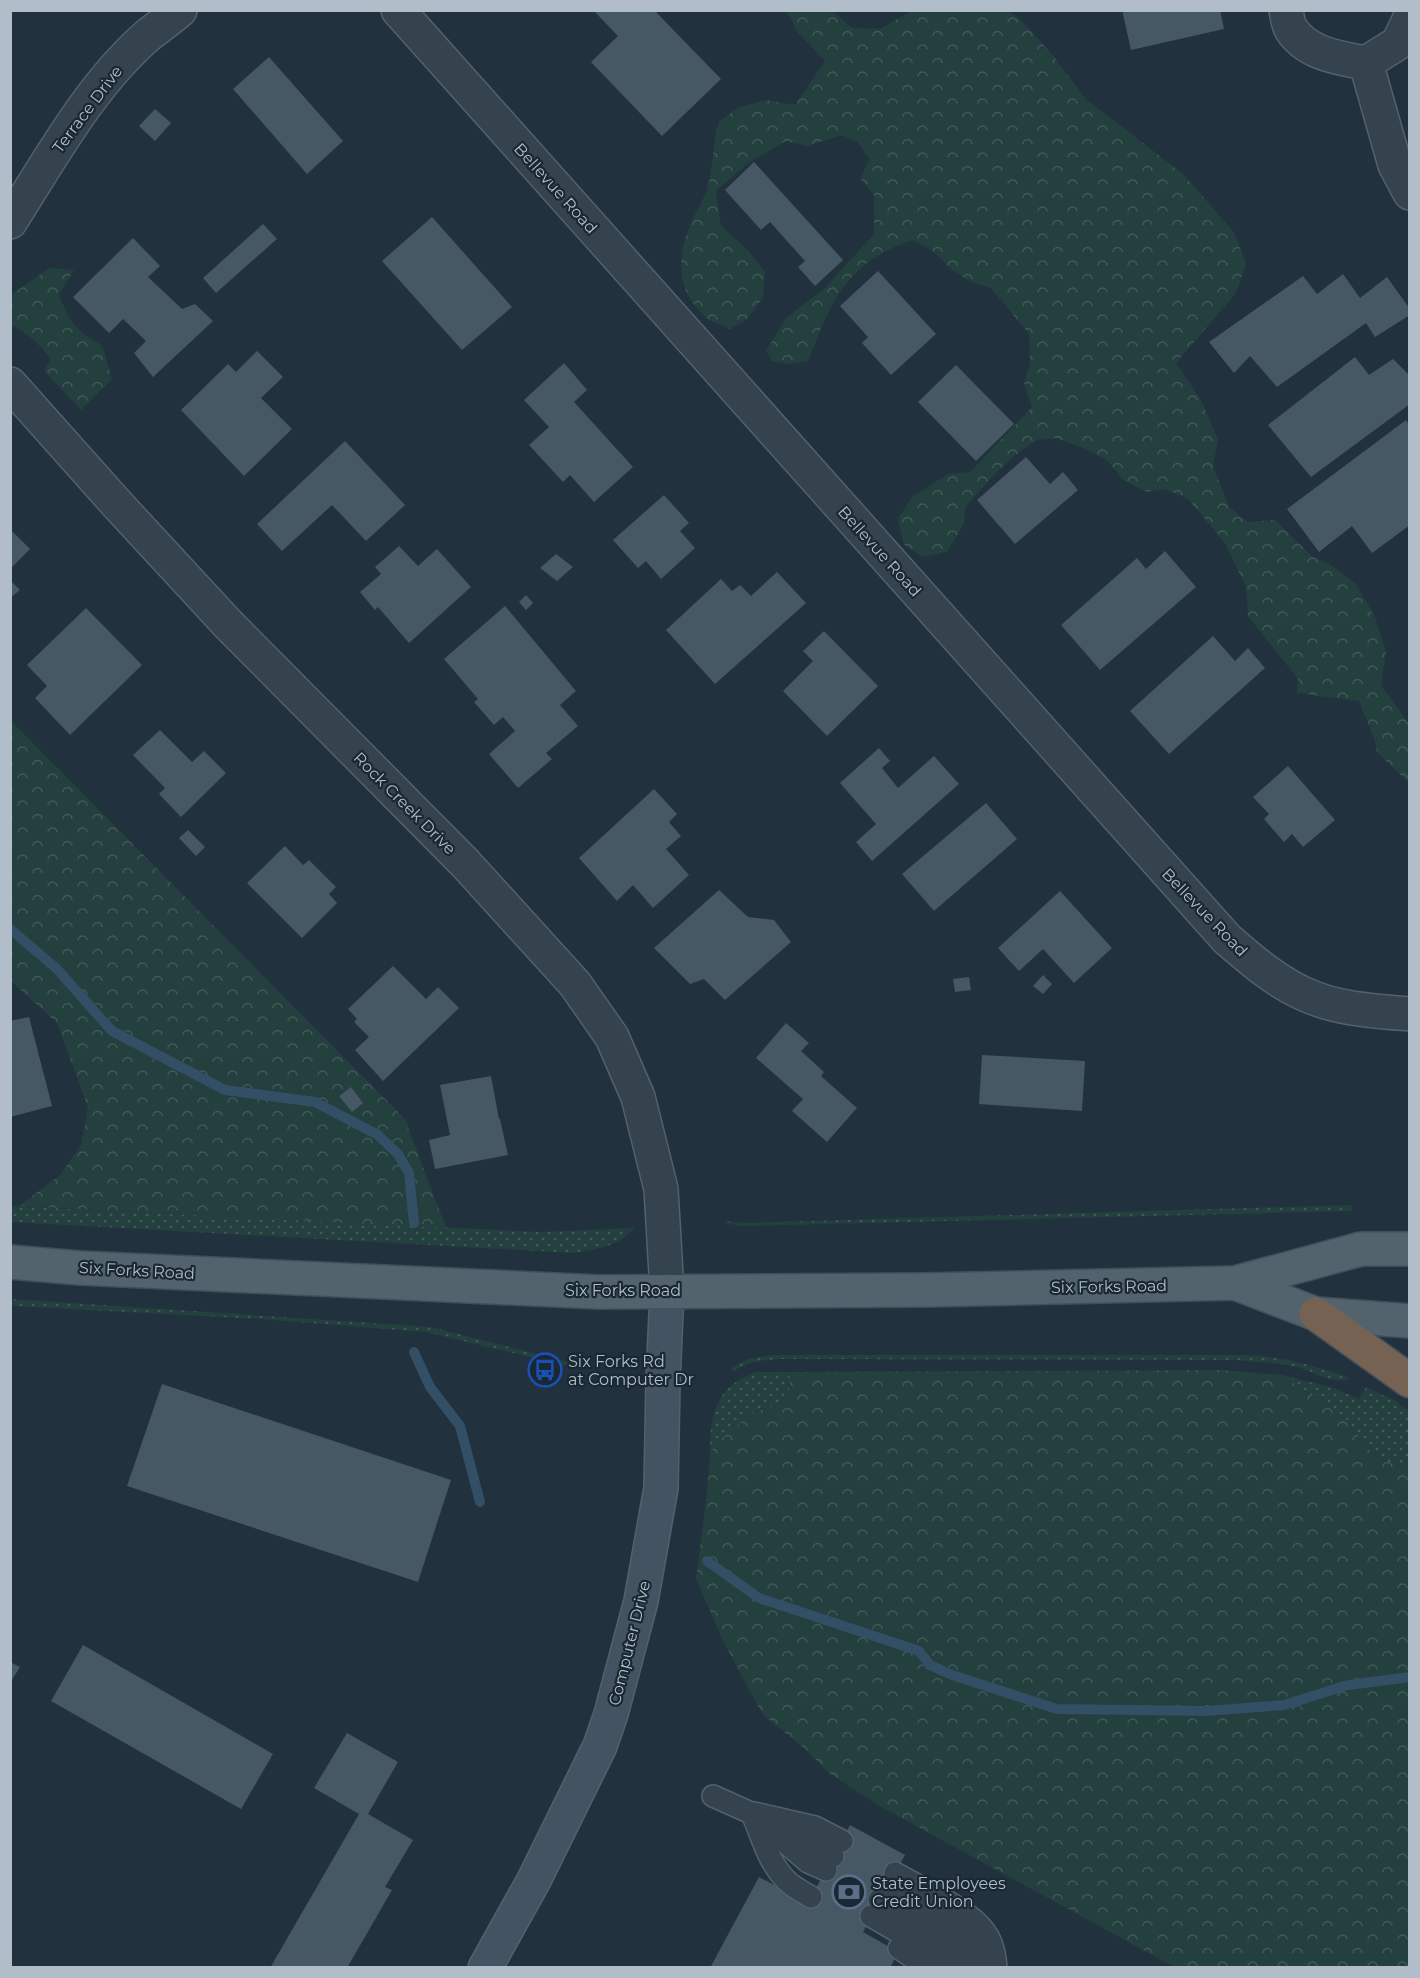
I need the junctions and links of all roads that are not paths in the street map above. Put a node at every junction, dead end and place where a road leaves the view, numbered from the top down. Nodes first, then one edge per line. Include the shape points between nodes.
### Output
1 (180, 10) edge
2 (398, 10) edge
3 (1286, 10) edge
4 (1410, 18) edge
5 (1366, 63) junction
6 (1410, 193) edge
7 (10, 222) edge
8 (10, 384) edge
9 (1410, 1014) edge
10 (1410, 1250) edge
11 (10, 1262) edge
12 (1235, 1282) junction
13 (667, 1291) junction
14 (1316, 1314) junction
15 (1410, 1321) edge
16 (1410, 1381) edge
17 (713, 1796) dead end
18 (761, 1820) junction
19 (826, 1870) junction
20 (880, 1901) junction
21 (996, 1967) edge
22 (485, 1968) edge
23 (928, 1968) edge
24 (949, 1968) edge
25 (971, 1968) edge
26 (984, 1968) edge

1 - 7 street, Terrace Drive via 107,78
2 - 9 street, Bellevue Road via 1227,939 1300,993 1335,1005
3 - 5 street via 1290,28 1308,47 1336,58
4 - 5 street via 1398,43
5 - 6 street via 1395,165
8 - 13 street, Rock Creek Drive via 227,623 465,863 575,984 612,1037 638,1097 661,1189
10 - 12 main road, Six Forks Road via 1361,1249
11 - 13 main road, Six Forks Road via 599,1292
12 - 13 main road, Six Forks Road via 925,1290
12 - 14 main road, Six Forks Road
13 - 22 street, Computer Drive via 661,1488 641,1601 611,1714 600,1746 534,1880
14 - 15 main road, Six Forks Road
14 - 16 highway
17 - 18 lane
18 - 19 lane via 808,1862
18 - 19 lane via 815,1827
18 - 19 lane via 765,1849 788,1882
20 - 21 lane via 960,1910 986,1932
20 - 23 lane
20 - 24 lane
20 - 25 lane via 944,1938 959,1950
20 - 26 lane via 934,1913 979,1948

